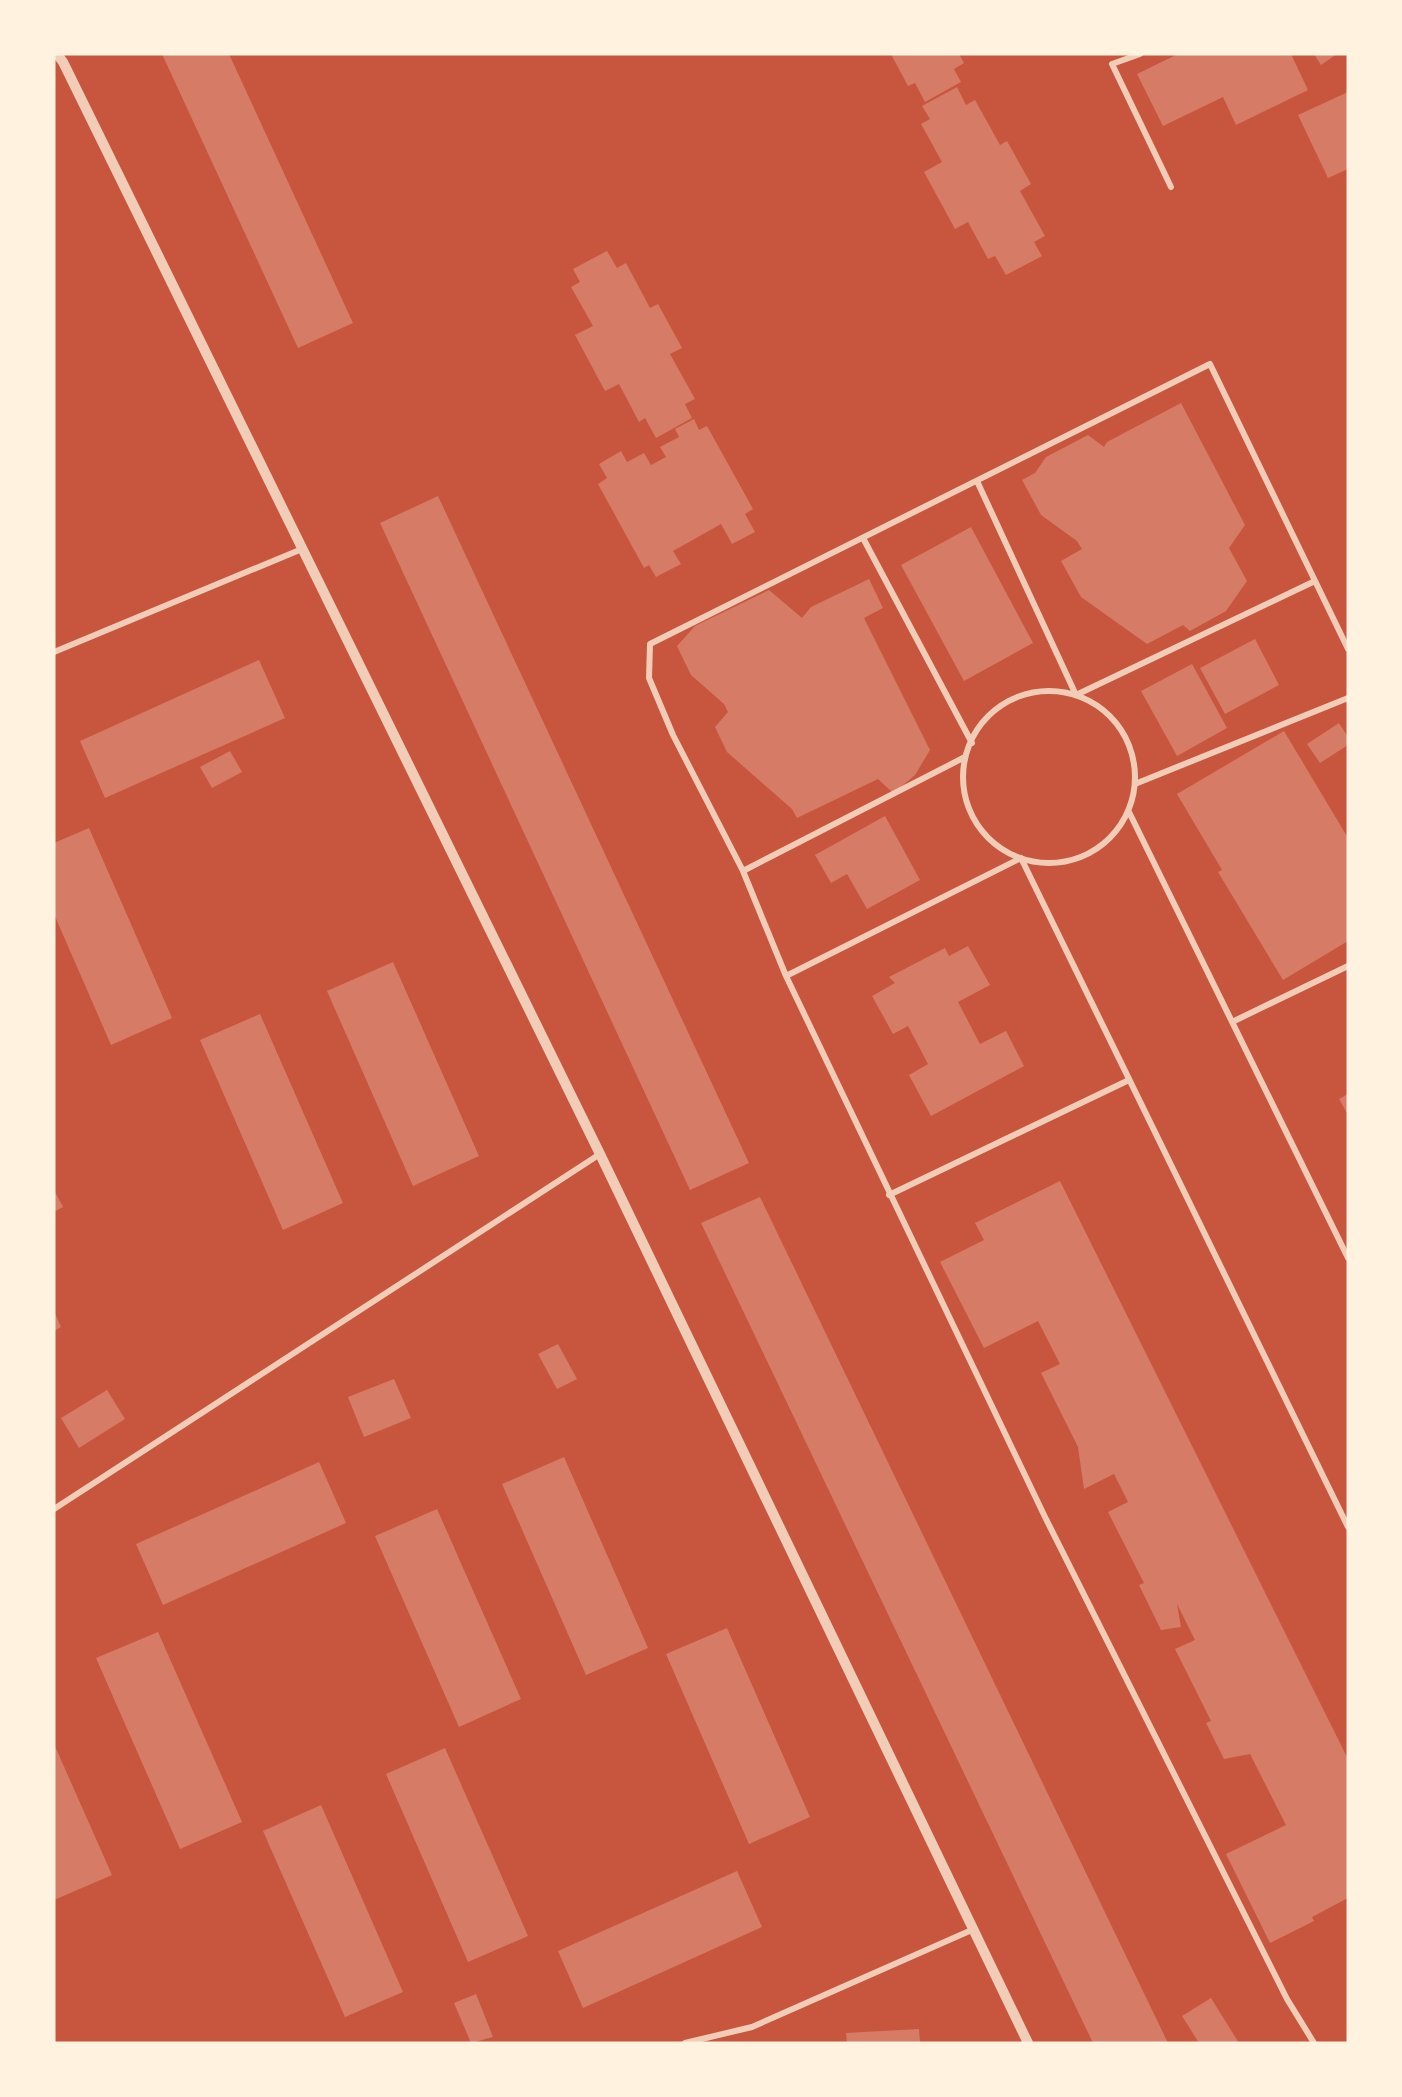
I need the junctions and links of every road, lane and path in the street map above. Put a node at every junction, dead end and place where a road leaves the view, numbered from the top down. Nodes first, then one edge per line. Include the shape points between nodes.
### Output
1 (57, 54) edge
2 (1140, 54) edge
3 (1171, 187) dead end
4 (977, 481) junction
5 (863, 537) junction
6 (302, 549) junction
7 (1315, 581) junction
8 (1348, 649) edge
9 (54, 652) edge
10 (1076, 695) junction
11 (1348, 698) edge
12 (972, 743) junction
13 (965, 758) junction
14 (1136, 784) junction
15 (1129, 812) junction
16 (1021, 858) junction
17 (742, 871) junction
18 (1348, 966) edge
19 (786, 976) junction
20 (1232, 1022) junction
21 (1129, 1080) junction
22 (600, 1154) junction
23 (889, 1195) junction
24 (1348, 1258) edge
25 (54, 1509) edge
26 (1348, 1527) edge
27 (974, 1929) junction
28 (685, 2043) edge
29 (1028, 2043) edge
30 (1314, 2043) edge

1 - 6 street
2 - 3 street via 1112,64
4 - 5 street
4 - 7 street via 1210,364
4 - 10 street
5 - 12 street
5 - 17 street via 650,644 649,678 673,735
6 - 9 street
6 - 22 street
7 - 8 street
7 - 10 street
10 - 12 street via 1047,691 1019,697 995,711 976,732
10 - 14 street via 1101,708 1121,729 1133,755
11 - 14 street
12 - 13 street
13 - 16 street via 963,786 970,813 986,836
13 - 17 street
14 - 15 street
15 - 16 street via 1113,836 1090,854 1063,863 1035,863
15 - 20 street
16 - 19 street
16 - 21 street
17 - 19 street
18 - 20 street
19 - 23 street
20 - 24 street
21 - 23 street
21 - 26 street
22 - 25 street
22 - 27 street
23 - 30 street via 1061,1549 1287,1999
27 - 28 street via 752,2027
27 - 29 street

